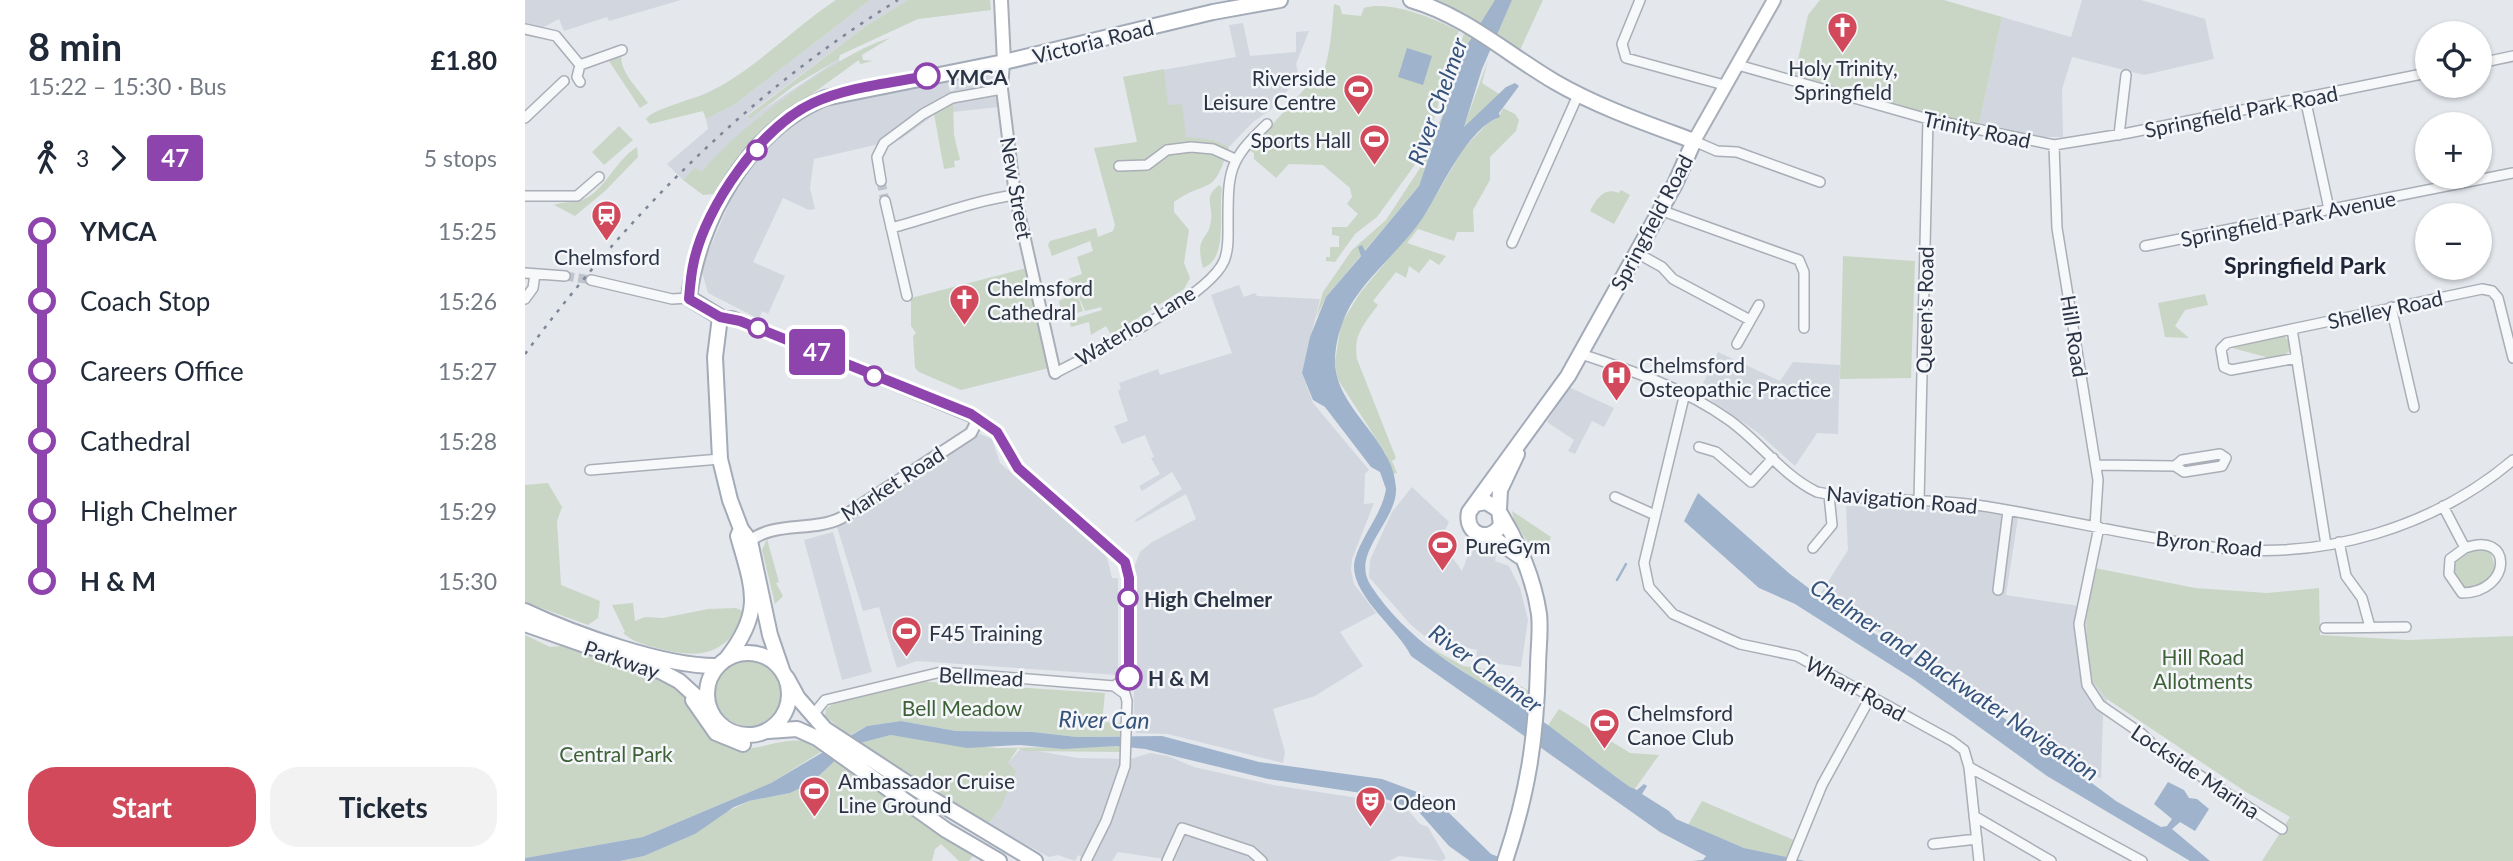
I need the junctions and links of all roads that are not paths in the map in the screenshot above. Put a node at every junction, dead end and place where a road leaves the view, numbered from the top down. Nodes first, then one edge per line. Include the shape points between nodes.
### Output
1 (1000, 0) edge
2 (1278, 0) edge
3 (1411, 0) edge
4 (1640, 0) edge
5 (1774, 0) edge
6 (525, 29) edge
7 (622, 50) dead end
8 (2513, 56) edge
9 (2492, 60) edge
10 (1004, 62) junction
11 (580, 65) junction
12 (1738, 65) junction
13 (2126, 75) dead end
14 (2415, 75) edge
15 (564, 81) dead end
16 (580, 82) dead end
17 (1724, 85) junction
18 (1002, 89) junction
19 (1578, 95) junction
20 (2305, 97) junction
21 (525, 118) edge
22 (1928, 118) junction
23 (1267, 124) dead end
24 (2119, 135) junction
25 (1694, 141) junction
26 (2054, 145) junction
27 (1235, 159) junction
28 (1119, 166) dead end
29 (2513, 173) edge
30 (599, 177) dead end
31 (881, 181) tunnel mouth
32 (1820, 182) dead end
33 (1015, 195) junction
34 (525, 196) edge
35 (885, 201) tunnel mouth
36 (2329, 209) junction
37 (1660, 210) junction
38 (891, 228) junction
39 (1512, 243) dead end
40 (2145, 246) dead end
41 (1637, 253) junction
42 (530, 274) edge
43 (565, 276) tunnel mouth
44 (591, 280) tunnel mouth
45 (907, 296) dead end
46 (525, 299) edge
47 (689, 299) junction
48 (1759, 305) dead end
49 (2391, 307) junction
50 (720, 317) junction
51 (1750, 320) junction
52 (1804, 328) dead end
53 (2292, 329) junction
54 (1737, 344) dead end
55 (1581, 354) junction
56 (2297, 358) junction
57 (2513, 358) edge
58 (1055, 373) joint
59 (1685, 393) junction
60 (2414, 407) dead end
61 (978, 419) junction
62 (1524, 440) junction
63 (1699, 447) dead end
64 (1773, 458) junction
65 (720, 459) junction
66 (2513, 460) edge
67 (2096, 465) junction
68 (2175, 466) junction
69 (590, 470) dead end
70 (1829, 495) junction
71 (1615, 497) dead end
72 (1919, 501) junction
73 (1475, 504) junction
74 (2443, 506) junction
75 (2008, 511) junction
76 (1500, 512) junction
77 (1655, 516) junction
78 (2097, 526) junction
79 (746, 535) junction
80 (1489, 536) junction
81 (2339, 542) junction
82 (2326, 545) junction
83 (1813, 548) dead end
84 (2465, 548) junction
85 (1521, 558) junction
86 (1998, 590) dead end
87 (525, 611) edge
88 (525, 624) edge
89 (2370, 627) junction
90 (2406, 627) dead end
91 (2325, 628) dead end
92 (723, 662) junction
93 (784, 674) junction
94 (1114, 687) junction
95 (688, 691) junction
96 (1871, 696) junction
97 (710, 709) junction
98 (768, 731) junction
99 (821, 733) junction
100 (855, 756) junction
101 (1969, 766) junction
102 (1974, 816) junction
103 (2282, 829) dead end
104 (1977, 839) junction
105 (1933, 844) dead end
106 (1030, 859) edge
107 (999, 861) edge
108 (1086, 861) edge
109 (1167, 861) edge
110 (1262, 861) edge
111 (1505, 861) edge
112 (1791, 861) edge
113 (1979, 861) edge
114 (2051, 861) edge
115 (2142, 861) edge

1 - 10 main road, New Street
2 - 10 main road, Victoria Road
3 - 19 main road via 1470,25
4 - 17 street via 1621,49 1632,61
5 - 12 main road, Springfield Road
6 - 11 street via 556,36
7 - 11 street
8 - 9 street
10 - 18 street, New Street
10 - 47 main road, Victoria Road via 838,94 790,118 753,154 718,203 694,261
11 - 16 street
12 - 17 main road, Springfield Road
12 - 22 street, Trinity Road
13 - 24 street
14 - 20 street, Springfield Park Road
15 - 21 street
17 - 25 main road, Springfield Road
18 - 31 street via 952,97 884,143 877,157
18 - 33 street, New Street
19 - 25 main road
19 - 39 street
20 - 24 street, Springfield Park Road
20 - 36 street
22 - 26 street, Trinity Road
22 - 72 street, Queen's Road
23 - 27 street
24 - 26 street, Springfield Park Road
25 - 32 street
25 - 37 main road, Springfield Road
26 - 67 street, Hill Road via 2057,228
27 - 28 street via 1213,149 1191,147 1167,150 1147,165
27 - 58 street, Waterloo Lane via 1229,180 1227,249 1217,271 1163,312
29 - 36 street, Springfield Park Avenue
30 - 34 street via 577,196
33 - 38 street via 970,203
33 - 58 street, New Street
35 - 38 street
36 - 40 street, Springfield Park Avenue
37 - 41 main road, Springfield Road
37 - 52 street via 1799,260 1804,272
38 - 45 street
41 - 51 street via 1662,267 1672,279
41 - 55 main road, Springfield Road
42 - 43 street
42 - 46 street via 533,288
44 - 47 street
47 - 50 main road
48 - 51 street
49 - 53 street, Shelley Road
49 - 57 street, Shelley Road via 2482,289 2492,291 2498,298
49 - 60 street
50 - 61 street via 732,317
50 - 65 main road via 715,357
51 - 54 street
53 - 56 street
53 - 56 street, Shelley Road via 2227,343 2221,358 2231,370
55 - 59 street, Navigation Road
55 - 62 main road, Springfield Road
56 - 82 street
59 - 64 street, Navigation Road via 1730,421
59 - 77 street, Wharf Road
61 - 79 street, Market Road via 971,433 836,520
61 - 94 street via 991,427 1018,468 1123,559 1129,578 1129,676
62 - 73 main road, Springfield Road
62 - 76 main road, Springfield Road via 1500,490
63 - 64 street via 1716,452 1751,482
64 - 70 street, Navigation Road via 1807,487
65 - 69 street
65 - 79 main road
66 - 74 street, Byron Road
67 - 68 street
67 - 78 street, Hill Road
68 - 68 street via 2182,460 2220,454 2226,458 2222,466 2184,472
70 - 72 street, Navigation Road
70 - 83 street via 1832,524
71 - 77 street
72 - 75 street, Navigation Road
73 - 76 main road via 1486,502
73 - 80 main road via 1467,518 1470,528
74 - 81 street, Byron Road via 2404,524
74 - 84 street
75 - 78 street, Navigation Road
75 - 86 street
76 - 80 main road via 1501,525
76 - 85 main road
77 - 96 street, Wharf Road via 1644,571 1649,587 1666,608 1740,644 1797,656
78 - 82 street, Byron Road via 2222,548
78 - 103 street, Lockside Marina via 2080,624 2092,697 2153,745
79 - 92 main road via 738,536 753,615
79 - 93 main road
80 - 85 main road
81 - 82 street, Byron Road
81 - 89 street via 2346,576 2362,598
84 - 84 street via 2487,543 2502,564 2495,582 2472,593 2462,593 2449,574 2450,559
85 - 111 main road via 1539,615 1535,734 1529,778
87 - 92 main road, Parkway via 658,658 697,666
88 - 95 main road, Parkway via 662,672
89 - 90 street
89 - 91 street
92 - 93 main road via 750,653 762,655
92 - 97 main road via 708,687
93 - 98 main road via 790,698
93 - 99 main road
94 - 99 street, Bellmead via 930,673 825,700 816,711
94 - 108 street, Bellmead via 1125,694 1127,731 1121,783
95 - 97 main road, Parkway
95 - 99 main road via 707,724 724,739 754,744 795,733
96 - 101 street, Wharf Road via 1959,746
96 - 112 street
97 - 98 main road via 716,720 735,733
98 - 99 main road
99 - 100 main road
100 - 106 main road
100 - 107 main road via 946,830
101 - 102 street
101 - 115 street, Wharf Road
102 - 104 street
102 - 114 street
104 - 105 street
104 - 113 street
109 - 110 street via 1182,828 1251,851

